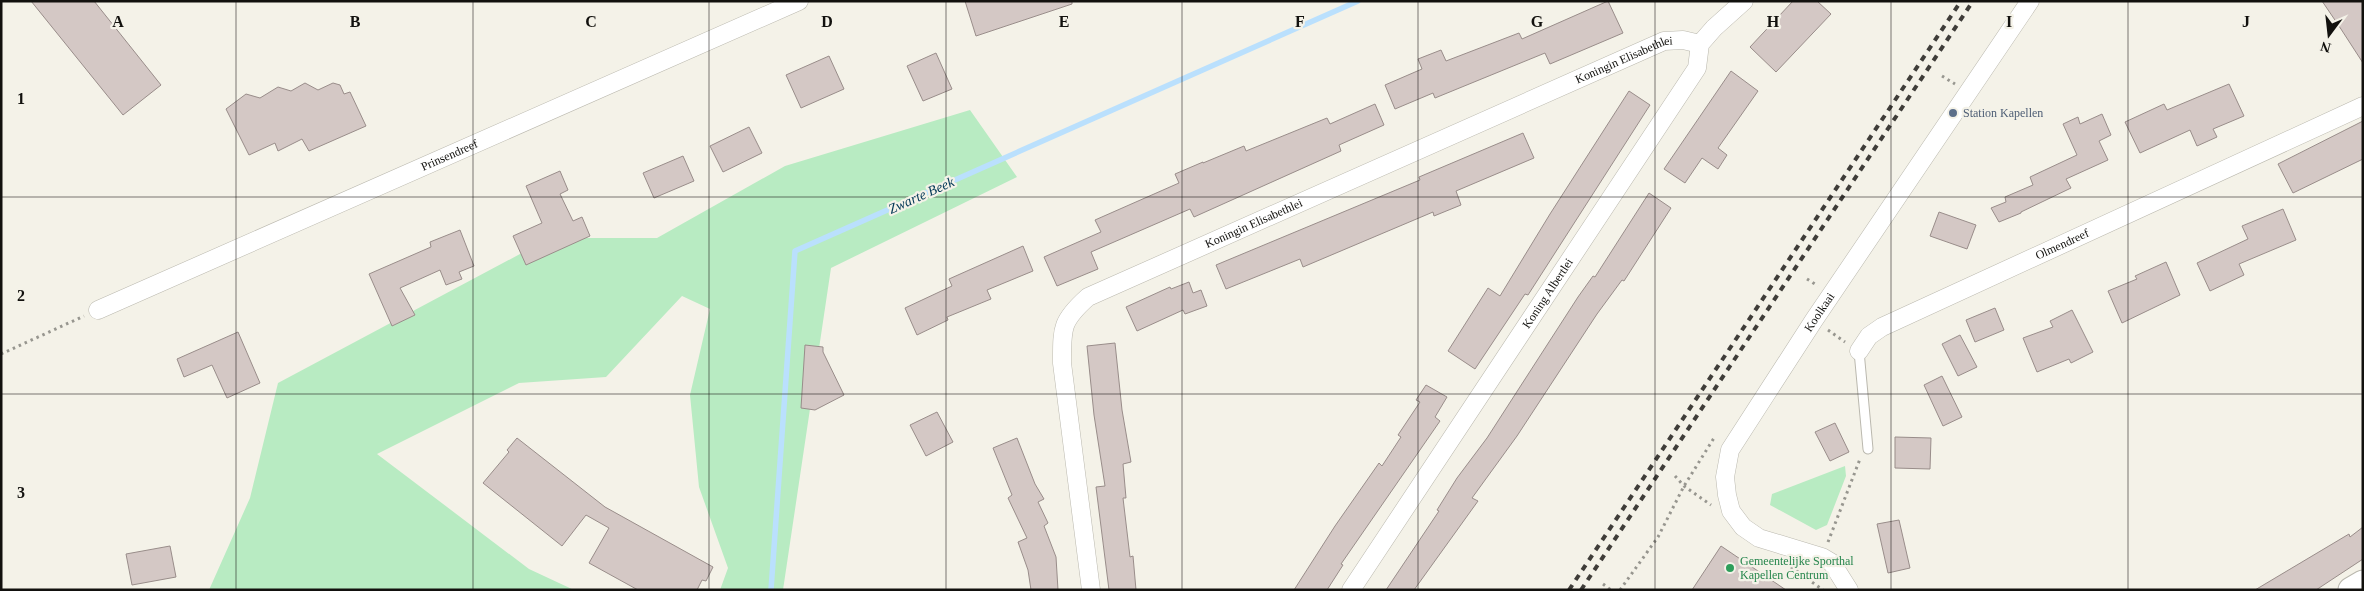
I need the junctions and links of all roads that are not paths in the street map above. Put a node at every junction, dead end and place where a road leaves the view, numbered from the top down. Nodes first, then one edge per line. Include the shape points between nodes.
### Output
1 (799, 1) edge
2 (1744, 1) edge
3 (2030, 1) edge
4 (1700, 44) junction
5 (2363, 106) edge
6 (98, 310) road end
7 (1860, 351) joint
8 (1868, 449) road end
9 (2363, 583) edge
10 (1090, 590) edge
11 (1351, 590) edge
12 (1850, 590) edge
13 (2351, 590) edge

1 - 6 street, Prinsendreef
2 - 4 street
3 - 12 street, Koolkaai via 1730,450 1725,477 1726,495 1731,511 1743,527 1759,538 1822,557 1832,564
4 - 10 street, Koningin Elisabethlei via 1683,40 1664,41 1088,297 1070,313 1062,331 1062,363
4 - 11 street, Koning Albertlei via 1697,68
5 - 7 street, Olmendreef via 1882,327 1869,336
7 - 8 lane
9 - 13 street

